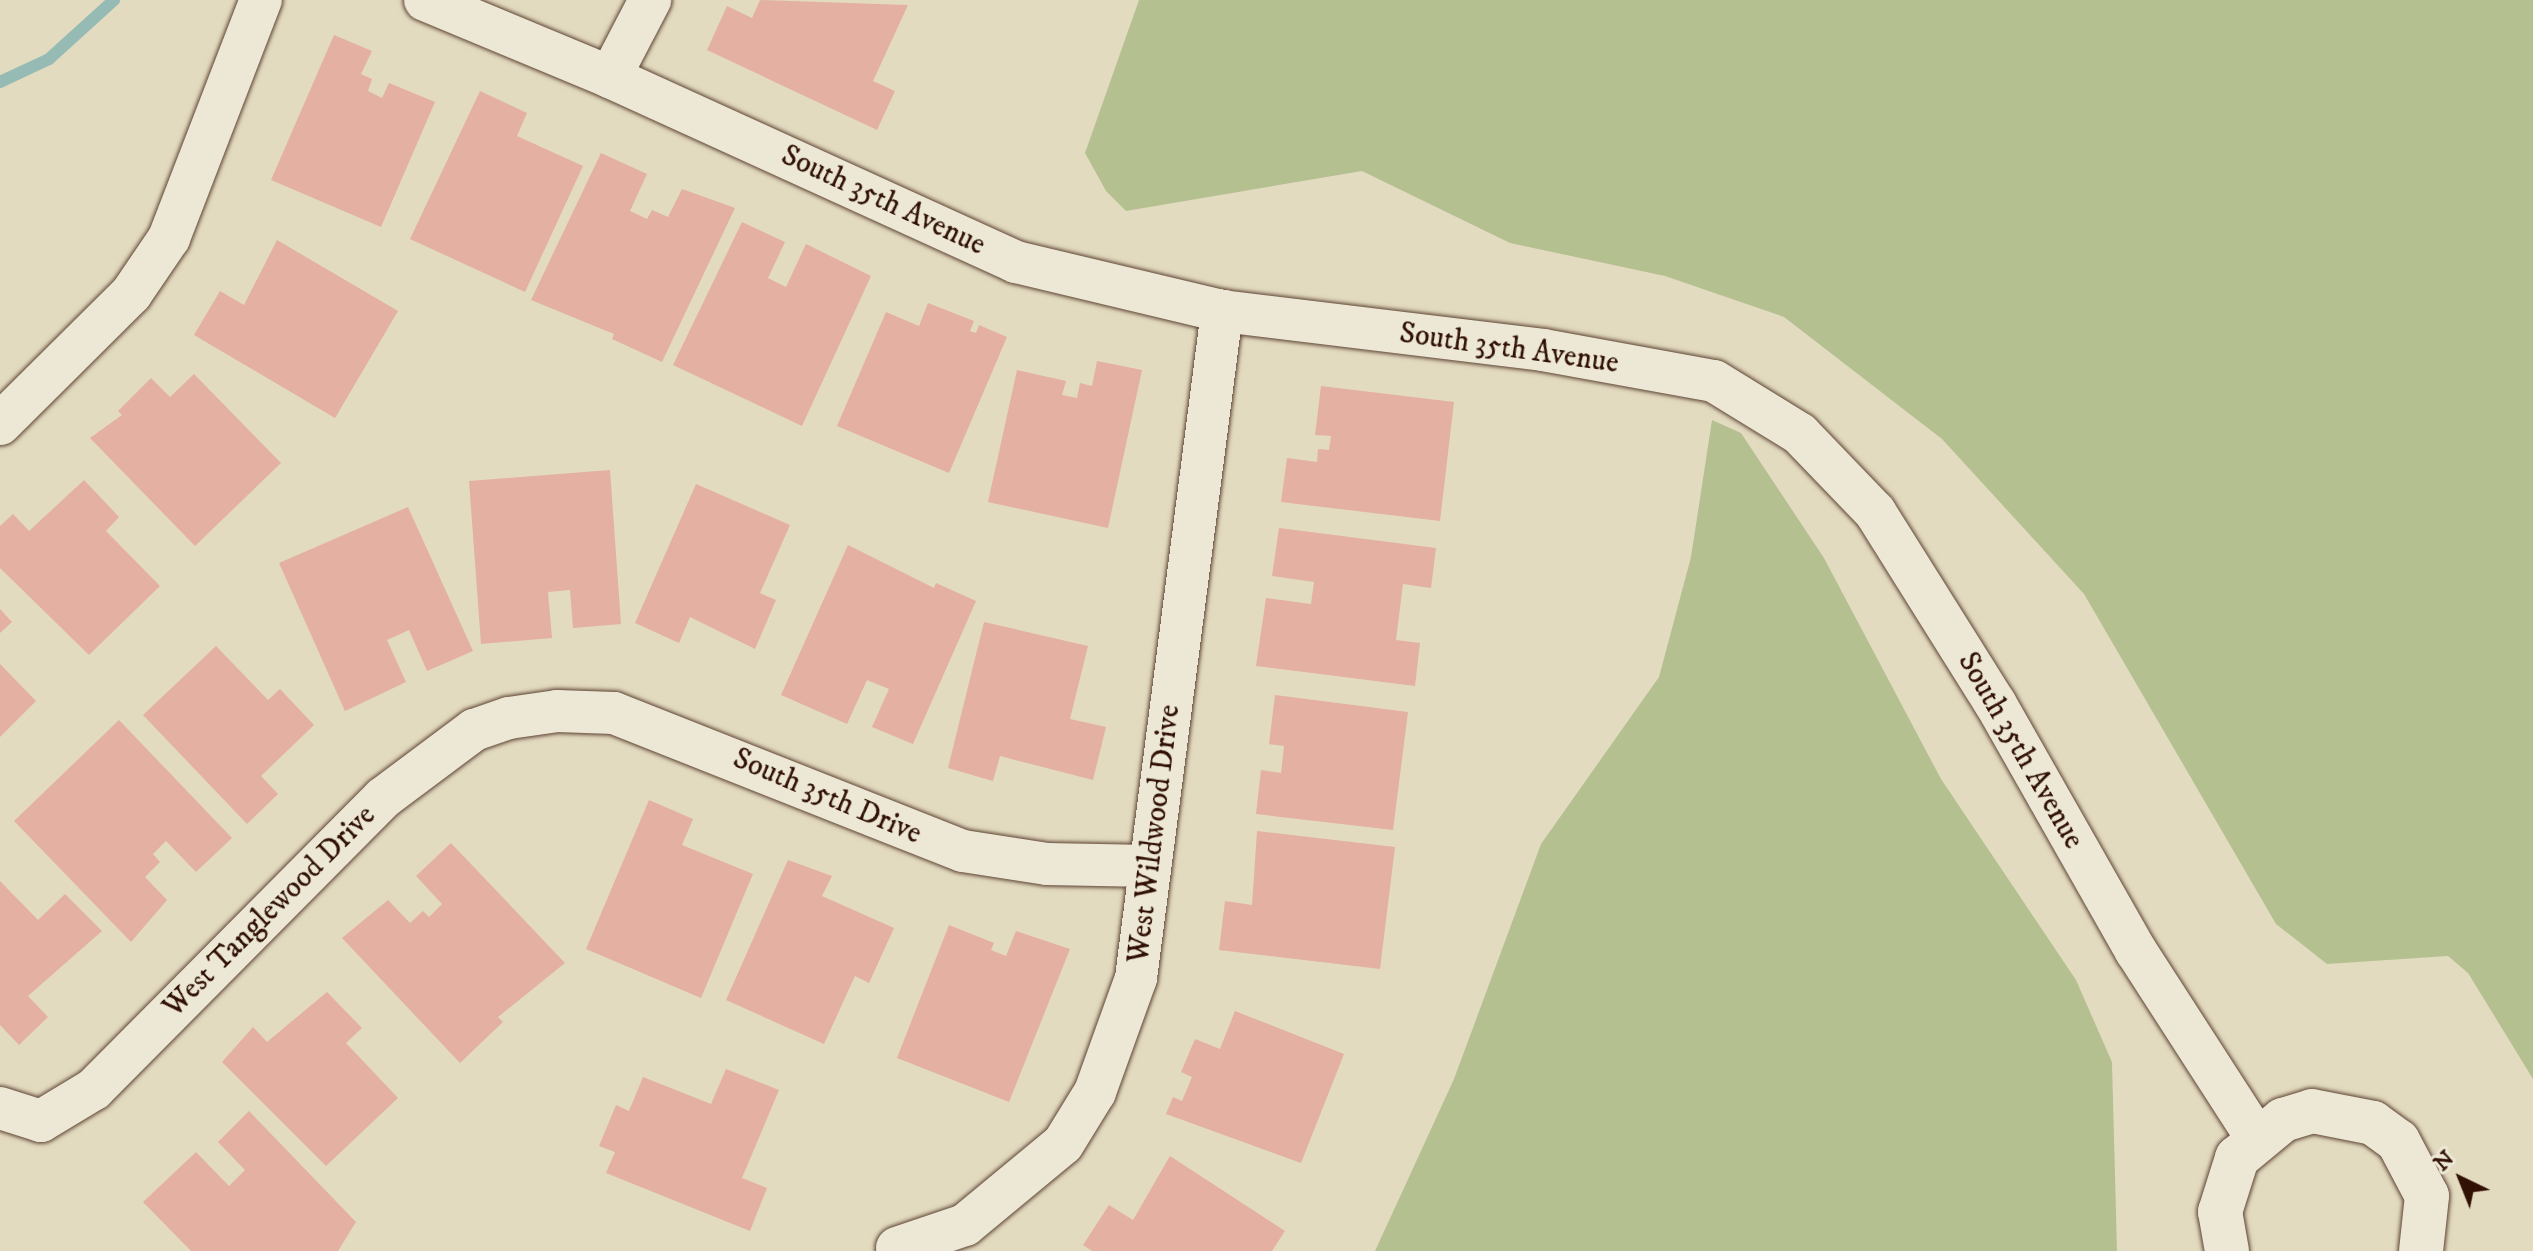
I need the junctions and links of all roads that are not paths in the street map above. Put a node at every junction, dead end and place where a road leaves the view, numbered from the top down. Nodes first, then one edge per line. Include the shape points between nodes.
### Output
1 (261, 0) edge
2 (425, 0) edge
3 (650, 0) edge
4 (610, 77) junction
5 (1222, 311) junction
6 (0, 424) edge
7 (509, 718) joint
8 (1150, 866) junction
9 (0, 1108) edge
10 (2256, 1137) junction
11 (897, 1248) dead end
12 (2227, 1251) edge
13 (2421, 1251) edge

1 - 6 street via 169,238 131,294
2 - 4 street, South 35th Avenue
3 - 4 street
4 - 5 street, South 35th Avenue via 1016,262
5 - 8 street, West Wildwood Drive
5 - 10 street, South 35th Avenue via 1543,350 1714,381 1800,434 1875,512 1995,703 2136,951
7 - 8 street, South 35th Drive via 614,713 963,851 1047,864
7 - 9 street, West Tanglewood Drive via 474,730 415,770 94,1089 41,1121
8 - 11 street, West Wildwood Drive via 1136,978 1095,1092 1063,1144 965,1225
10 - 12 street via 2225,1184 2220,1212
10 - 13 street via 2312,1111 2373,1123 2398,1141 2417,1167 2427,1196

